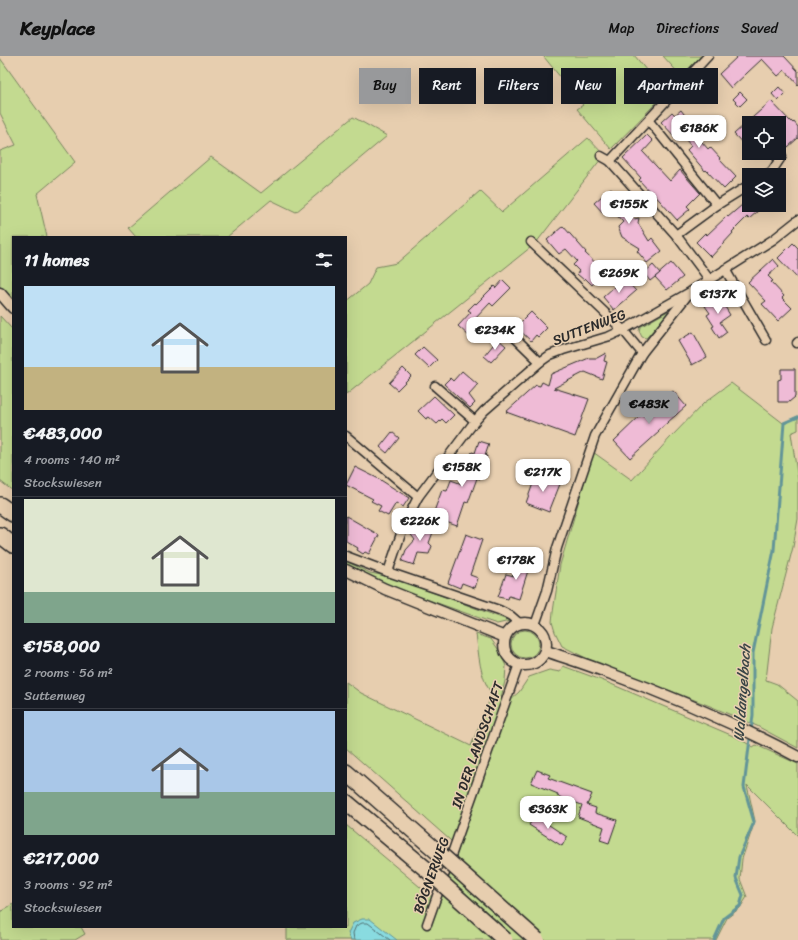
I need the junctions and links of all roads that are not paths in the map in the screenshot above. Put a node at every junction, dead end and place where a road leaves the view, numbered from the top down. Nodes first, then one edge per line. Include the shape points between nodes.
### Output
1 (708, 56) edge
2 (649, 121) junction
3 (601, 156) dead end
4 (610, 161) junction
5 (742, 190) edge
6 (718, 205) junction
7 (798, 220) edge
8 (676, 235) junction
9 (530, 242) dead end
10 (725, 269) junction
11 (709, 279) junction
12 (690, 292) junction
13 (0, 293) edge
14 (12, 307) edge
15 (501, 324) dead end
16 (623, 330) junction
17 (766, 340) dead end
18 (642, 353) junction
19 (540, 362) junction
20 (435, 386) dead end
21 (475, 421) junction
22 (347, 437) edge
23 (418, 497) junction
24 (0, 505) edge
25 (12, 513) edge
26 (0, 535) edge
27 (12, 544) edge
28 (347, 556) edge
29 (347, 570) edge
30 (388, 572) junction
31 (519, 623) junction
32 (534, 625) junction
33 (505, 637) junction
34 (546, 650) junction
35 (519, 664) junction
36 (798, 757) edge
37 (347, 773) edge
38 (347, 803) edge
39 (459, 835) joint
40 (427, 924) dead end
41 (505, 940) edge
42 (537, 940) edge

1 - 2 street
2 - 4 street
2 - 6 street
3 - 4 street
4 - 8 street
5 - 6 street
6 - 8 street
7 - 10 street via 774,239
8 - 11 street
9 - 16 street
10 - 11 street
10 - 17 street
11 - 12 street
12 - 16 street, SUTTENWEG
12 - 18 street
13 - 14 street
15 - 19 street
16 - 18 street
16 - 19 street, SUTTENWEG via 563,350
18 - 32 street via 595,436
19 - 21 street, SUTTENWEG
20 - 21 street
21 - 23 street, SUTTENWEG
22 - 23 street
23 - 30 street, SUTTENWEG via 404,524
24 - 25 highway
26 - 27 highway
28 - 30 street
29 - 33 street
30 - 31 street via 499,610
31 - 32 street
31 - 33 street via 513,626
32 - 34 street via 540,628 546,638
33 - 35 street via 506,653
34 - 35 street via 537,662 530,665
34 - 36 street via 613,674 723,720
35 - 39 street, IN DER LANDSCHAFT
37 - 42 highway, bridge
38 - 41 highway, bridge
39 - 40 street, BÖGNERWEG

